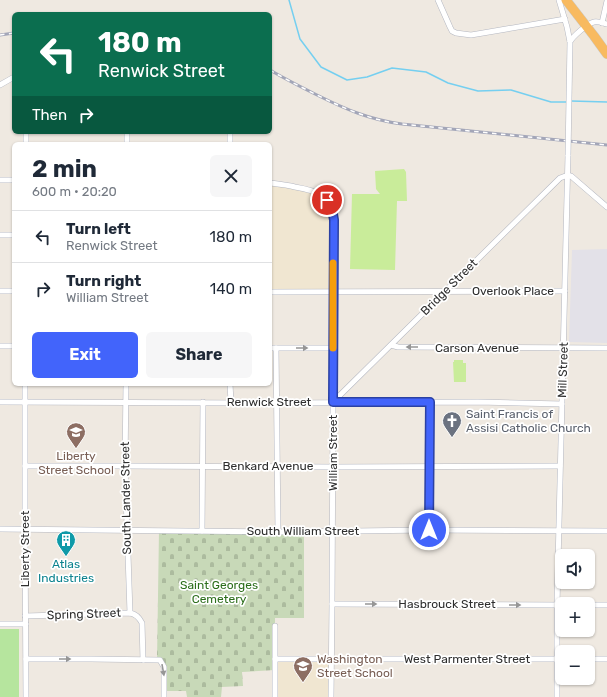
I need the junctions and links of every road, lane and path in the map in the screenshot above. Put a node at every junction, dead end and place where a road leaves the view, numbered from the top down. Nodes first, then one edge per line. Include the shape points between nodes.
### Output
1 (438, 0) edge
2 (559, 0) edge
3 (566, 0) edge
4 (607, 2) edge
5 (565, 19) junction
6 (604, 23) edge
7 (587, 26) junction
8 (570, 42) junction
9 (604, 50) edge
10 (12, 78) edge
11 (0, 85) edge
12 (568, 175) junction
13 (0, 180) edge
14 (12, 180) edge
15 (272, 183) edge
16 (607, 207) edge
17 (0, 235) edge
18 (12, 235) edge
19 (0, 291) edge
20 (12, 291) edge
21 (445, 291) junction
22 (565, 291) junction
23 (272, 292) edge
24 (333, 292) junction
25 (392, 345) junction
26 (0, 346) edge
27 (12, 346) edge
28 (272, 348) edge
29 (276, 348) junction
30 (333, 348) junction
31 (563, 348) junction
32 (607, 348) edge
33 (25, 386) edge
34 (126, 386) edge
35 (230, 386) edge
36 (0, 402) edge
37 (25, 402) junction
38 (126, 402) junction
39 (203, 402) junction
40 (231, 402) junction
41 (333, 402) junction
42 (430, 402) junction
43 (276, 403) junction
44 (562, 404) junction
45 (25, 466) junction
46 (125, 466) junction
47 (203, 466) junction
48 (277, 466) junction
49 (430, 466) junction
50 (560, 466) junction
51 (333, 467) junction
52 (0, 529) edge
53 (25, 530) junction
54 (126, 530) junction
55 (429, 530) junction
56 (202, 531) junction
57 (332, 531) junction
58 (559, 531) junction
59 (607, 531) edge
60 (278, 532) junction
61 (560, 597) edge
62 (332, 604) junction
63 (555, 605) edge
64 (595, 605) edge
65 (607, 605) edge
66 (130, 613) junction
67 (26, 616) junction
68 (0, 624) edge
69 (26, 624) junction
70 (275, 626) dead end
71 (26, 659) junction
72 (275, 659) junction
73 (331, 659) junction
74 (555, 659) edge
75 (595, 659) edge
76 (607, 659) edge
77 (142, 660) junction
78 (558, 685) edge
79 (26, 697) edge
80 (164, 697) edge
81 (275, 697) edge
82 (331, 697) edge
83 (557, 697) edge

1 - 5 street via 452,31 462,34 483,33
2 - 5 street, Mill Street
3 - 7 highway
4 - 6 street
5 - 8 street, Mill Street
6 - 7 street via 594,22
7 - 8 street
7 - 9 highway
8 - 12 street, Mill Street, bridge
10 - 11 street
12 - 16 street
12 - 21 street, Bridge Street via 560,178
12 - 22 street, Mill Street
13 - 14 street
15 - 24 street, William Street via 309,189 327,200 334,220
17 - 18 street
19 - 20 street
21 - 22 street, Overlook Place
21 - 24 street, Overlook Place
21 - 25 street, Bridge Street
22 - 31 street, Mill Street
23 - 24 street, Overlook Place
24 - 30 street, William Street
31 -> 25 street, Carson Avenue
25 - 41 street, Bridge Street
26 - 27 street
28 - 29 street
29 -> 30 street
29 - 43 street
30 - 41 street, William Street
31 - 32 street, Carson Avenue
31 - 44 street, Mill Street
33 - 37 street, Liberty Street
34 - 38 street, South Lander Street
35 - 40 street
36 - 37 street, Renwick Street
37 - 38 street, Renwick Street
37 - 45 street, Liberty Street
38 - 39 street, Renwick Street
38 - 46 street, South Lander Street
39 - 40 street, Renwick Street
39 - 47 street
40 - 43 street, Renwick Street
41 - 42 street, Renwick Street
41 - 43 street, Renwick Street
41 - 51 street, William Street
42 - 44 street, Renwick Street
42 - 49 street
43 - 48 street
44 - 50 street, Mill Street
45 - 46 street, Benkard Avenue
45 - 53 street, Liberty Street
46 - 47 street, Benkard Avenue
46 - 54 street, South Lander Street
47 - 48 street, Benkard Avenue
47 - 56 street
48 - 51 street, Benkard Avenue
48 - 60 street
49 - 50 street, Benkard Avenue
49 - 51 street, Benkard Avenue
49 - 55 street
50 - 58 street, Mill Street
51 - 57 street, William Street
52 - 53 street, South William Street
53 - 54 street, South William Street
53 - 67 street, Liberty Street
54 - 56 street, South William Street
54 - 66 street, South Lander Street
55 - 57 street, South William Street
55 - 58 street, South William Street
56 - 60 street, South William Street
57 - 60 street, South William Street
57 - 62 street, William Street
58 - 59 street, South William Street
58 - 61 street, Mill Street
62 -> 63 street, Hasbrouck Street
62 - 73 street, William Street
64 - 65 street
66 - 67 street, Spring Street
66 - 77 street, Spring Street via 140,618 142,623
67 - 69 street, Liberty Street
68 - 69 street
69 - 71 street, Liberty Street
70 - 72 street
71 -> 77 street
71 - 79 street, Liberty Street
72 - 73 street, West Parmenter Street
72 - 81 street
73 - 74 street, West Parmenter Street
73 - 82 street, William Street
75 - 76 street
77 -> 80 street via 160,660 164,667
78 - 83 street, Mill Street

